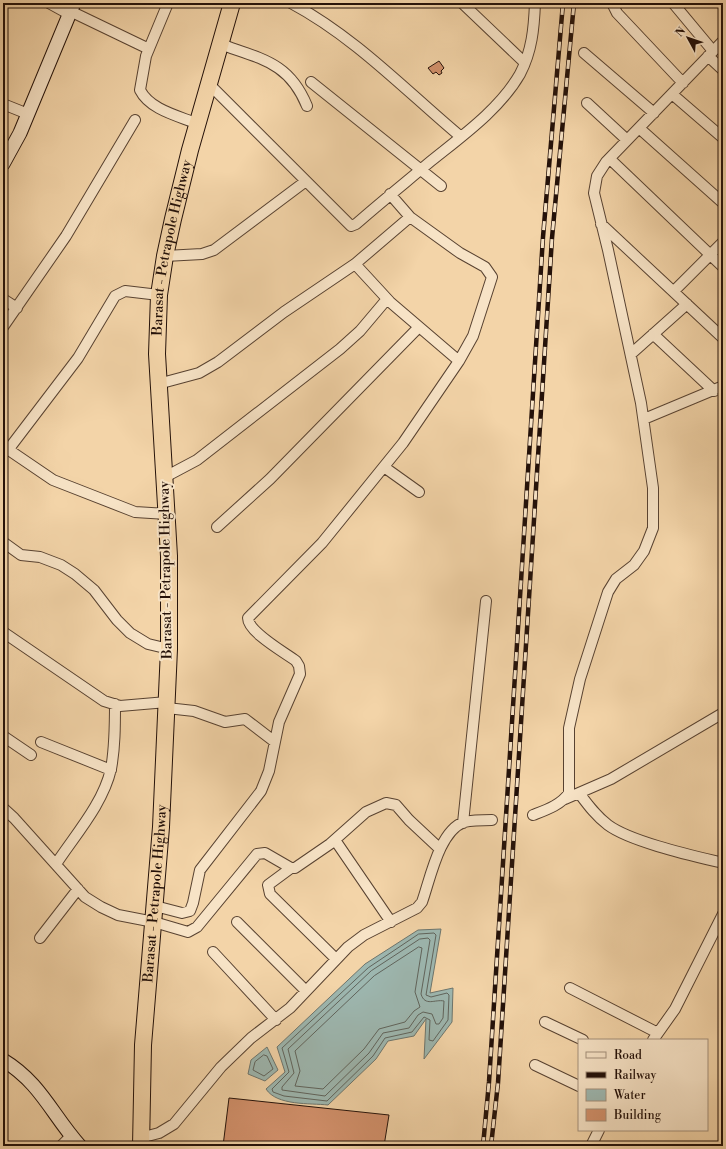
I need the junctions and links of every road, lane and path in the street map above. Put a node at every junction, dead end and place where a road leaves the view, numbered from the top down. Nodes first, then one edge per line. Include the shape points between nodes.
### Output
1 (49, 3) edge
2 (168, 3) edge
3 (232, 3) edge
4 (291, 3) edge
5 (462, 3) edge
6 (535, 3) edge
7 (612, 3) edge
8 (674, 3) edge
9 (71, 9) edge
10 (723, 41) edge
11 (220, 44) junction
12 (149, 49) junction
13 (584, 53) dead end
14 (711, 54) junction
15 (525, 63) junction
16 (723, 70) edge
17 (311, 82) dead end
18 (683, 83) junction
19 (209, 84) junction
20 (672, 94) junction
21 (587, 103) dead end
22 (3, 104) edge
23 (308, 106) dead end
24 (654, 113) junction
25 (28, 114) junction
26 (135, 120) dead end
27 (198, 124) junction
28 (640, 128) junction
29 (461, 137) junction
30 (723, 138) edge
31 (627, 140) junction
32 (610, 159) junction
33 (3, 164) edge
34 (421, 170) junction
35 (306, 181) junction
36 (442, 186) dead end
37 (390, 194) junction
38 (723, 203) edge
39 (410, 217) junction
40 (601, 224) junction
41 (723, 242) edge
42 (710, 254) junction
43 (165, 256) junction
44 (355, 264) junction
45 (723, 267) edge
46 (674, 291) junction
47 (159, 295) junction
48 (3, 299) edge
49 (387, 299) junction
50 (687, 304) junction
51 (17, 308) junction
52 (3, 327) edge
53 (419, 327) junction
54 (653, 334) junction
55 (723, 338) edge
56 (631, 354) junction
57 (459, 361) junction
58 (158, 384) junction
59 (723, 386) edge
60 (714, 392) junction
61 (644, 419) junction
62 (6, 448) edge
63 (384, 467) junction
64 (165, 477) junction
65 (419, 492) dead end
66 (167, 514) junction
67 (217, 527) dead end
68 (3, 542) edge
69 (486, 601) dead end
70 (3, 632) edge
71 (169, 649) junction
72 (115, 704) junction
73 (167, 705) junction
74 (723, 713) edge
75 (3, 736) edge
76 (41, 742) dead end
77 (275, 742) junction
78 (32, 756) dead end
79 (111, 770) junction
80 (579, 793) junction
81 (564, 799) junction
82 (3, 808) edge
83 (533, 815) dead end
84 (492, 820) dead end
85 (463, 823) junction
86 (335, 840) junction
87 (440, 849) junction
88 (723, 862) edge
89 (56, 864) junction
90 (291, 868) junction
91 (78, 889) junction
92 (155, 906) junction
93 (723, 914) edge
94 (154, 922) junction
95 (237, 922) dead end
96 (391, 922) junction
97 (40, 938) dead end
98 (213, 952) dead end
99 (336, 959) junction
100 (570, 988) dead end
101 (306, 991) junction
102 (276, 1020) junction
103 (545, 1022) dead end
104 (655, 1036) edge
105 (581, 1039) edge
106 (4, 1063) edge
107 (535, 1065) dead end
108 (578, 1086) edge
109 (598, 1131) edge
110 (71, 1136) junction
111 (140, 1142) edge
112 (61, 1146) edge
113 (80, 1146) edge
114 (591, 1146) edge

1 - 9 street
2 - 12 street
3 - 11 highway, Barasat - Petrapole Highway
4 - 29 street via 358,48
5 - 15 street
6 - 15 street via 532,42
7 - 18 street via 617,13
8 - 14 street
9 - 12 street
9 - 25 main road
10 - 14 street
11 - 19 highway, Barasat - Petrapole Highway
11 - 23 street via 278,66 301,90
12 - 27 street via 141,83 142,94 161,109
13 - 24 street
14 - 16 street
14 - 18 street
15 - 29 street via 496,105
17 - 34 street
18 - 20 street
19 - 27 highway, Barasat - Petrapole Highway
19 - 35 street
20 - 24 street
20 - 30 street
21 - 31 street
22 - 25 street
24 - 28 street
25 - 33 main road
26 - 51 street via 66,236
27 - 43 highway, Barasat - Petrapole Highway
28 - 31 street
28 - 38 street
29 - 34 street
31 - 32 street
32 - 40 street via 597,176 594,193
32 - 42 street
34 - 36 street
34 - 37 street
35 - 37 street via 351,226
35 - 43 street via 214,250 202,254
37 - 39 street
39 - 44 street
39 - 57 street via 460,253 485,267 492,276 473,336
40 - 46 street
40 - 56 street
41 - 42 street
42 - 45 street
42 - 46 street
43 - 47 highway, Barasat - Petrapole Highway
44 - 49 street
44 - 58 street via 284,312 218,362 199,373
46 - 50 street
47 - 58 highway, Barasat - Petrapole Highway
47 - 62 street via 125,291 115,296 78,358
48 - 51 street
49 - 53 street
49 - 64 street via 360,331 340,349 197,460
50 - 54 street
50 - 55 street
51 - 52 street
53 - 57 street
53 - 67 street via 270,479
54 - 56 street
54 - 60 street
56 - 61 street
57 - 63 street
58 - 64 highway, Barasat - Petrapole Highway
59 - 60 street
60 - 61 street
61 - 81 street via 653,488 653,528 644,551 634,565 616,579 608,592 580,680 568,728 569,793
62 - 66 street via 53,480 135,512
63 - 65 street
63 - 77 street via 322,542 248,618 248,623 254,630 300,666 300,674 279,722
64 - 66 highway, Barasat - Petrapole Highway
66 - 71 highway, Barasat - Petrapole Highway
68 - 71 street via 21,555 61,565 75,574 94,590 130,632 148,644
69 - 85 street
70 - 72 street via 104,701
71 - 73 highway, Barasat - Petrapole Highway
72 - 73 street
72 - 79 street via 115,744
73 - 77 street via 225,722 245,719
73 - 92 highway, Barasat - Petrapole Highway
74 - 80 street via 637,765
75 - 78 street
76 - 79 street
77 - 92 street via 261,791 200,870 190,911 182,913
79 - 89 street via 99,799
80 - 81 street
80 - 88 street via 599,817 620,832 654,844
81 - 83 street
82 - 89 street
84 - 85 street
85 - 87 street via 453,830
86 - 87 street via 366,812 386,803 396,805
86 - 90 street via 299,866
86 - 96 street
87 - 96 street via 422,902 409,913
89 - 91 street
90 - 94 street via 266,853 257,854 197,927 188,932
90 - 99 street via 268,885 270,894
91 - 94 street via 101,907 118,915
91 - 97 street
92 - 94 highway, Barasat - Petrapole Highway
93 - 104 street via 675,1009
94 - 111 highway, Barasat - Petrapole Highway via 143,1045
95 - 101 street
96 - 99 street via 364,935 348,946
98 - 102 street
99 - 101 street
100 - 104 street
101 - 102 street
102 - 111 street via 221,1067 174,1124
103 - 105 street
106 - 110 main road via 33,1083
107 - 108 street
109 - 114 street
110 - 112 street
110 - 113 main road

